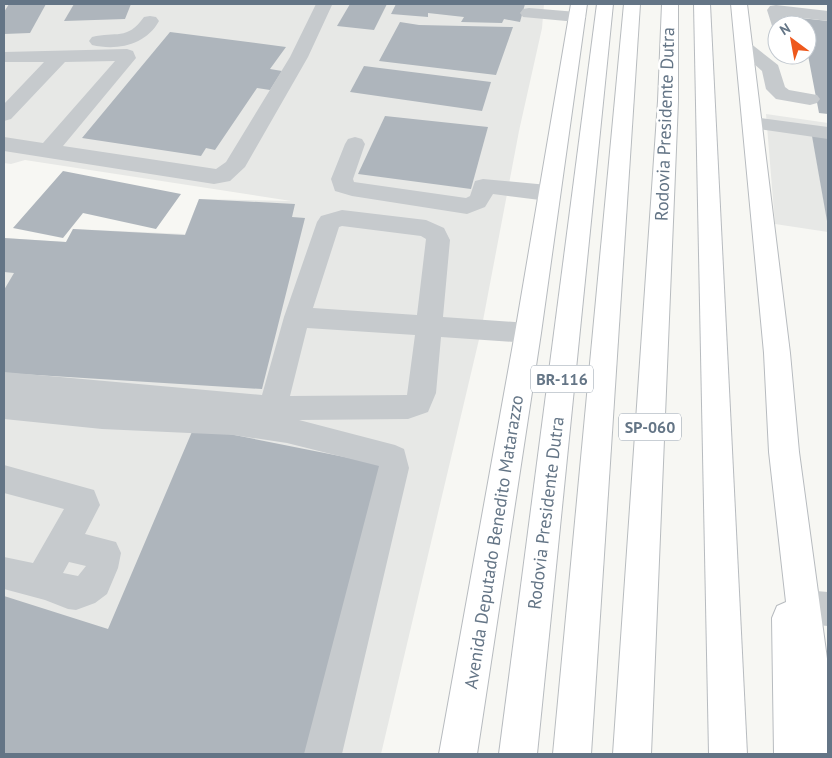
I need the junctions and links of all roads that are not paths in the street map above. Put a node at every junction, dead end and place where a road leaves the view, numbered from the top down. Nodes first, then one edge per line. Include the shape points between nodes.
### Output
1 (605, 4) edge
2 (632, 4) edge
3 (670, 4) edge
4 (702, 4) edge
5 (739, 4) edge
6 (324, 5) edge
7 (578, 10) edge
8 (529, 13) dead end
9 (150, 21) dead end
10 (4, 45) edge
11 (744, 47) junction
12 (60, 56) junction
13 (4, 57) edge
14 (788, 65) edge
15 (4, 114) edge
16 (752, 123) junction
17 (828, 133) edge
18 (4, 144) edge
19 (355, 144) dead end
20 (48, 151) junction
21 (548, 193) junction
22 (297, 317) junction
23 (428, 325) junction
24 (528, 333) junction
25 (4, 384) edge
26 (4, 407) edge
27 (273, 408) junction
28 (784, 452) junction
29 (4, 479) edge
30 (60, 545) junction
31 (4, 573) edge
32 (41, 581) junction
33 (816, 608) edge
34 (323, 754) edge
35 (458, 754) edge
36 (518, 754) edge
37 (572, 754) edge
38 (632, 754) edge
39 (728, 754) edge
40 (792, 754) edge
41 (820, 754) edge

1 - 36 main road, Rodovia Presidente Dutra / BR-116
2 - 37 main road, SP-060
3 - 38 main road, Rodovia Presidente Dutra / SP-060 via 668,100
4 - 39 main road, Rodovia Presidente Dutra
5 - 11 main road
6 - 20 lane via 299,57 234,167 222,176
7 - 8 lane
7 - 21 main road, Avenida Deputado Benedito Matarazzo
9 - 10 lane via 147,30 128,40
11 - 14 lane via 771,69 776,89 783,95 802,98
11 - 16 main road
12 - 13 lane
12 - 15 lane
12 - 20 lane via 123,54 127,58
16 - 17 lane
16 - 28 main road via 777,353
18 - 20 lane
19 - 21 lane via 342,179 343,186 466,206 477,204 483,186
21 - 24 main road, Avenida Deputado Benedito Matarazzo
22 - 23 lane
22 - 23 lane via 329,222 342,218 426,228 436,234 438,240
22 - 27 lane
23 - 24 lane
23 - 27 lane via 422,393 418,403 408,407
24 - 35 main road, Avenida Deputado Benedito Matarazzo
25 - 27 lane
26 - 34 lane via 102,417 233,422 287,430 385,454 393,459 394,468
28 - 33 main road
28 - 40 main road
29 - 30 lane via 83,500 84,505
30 - 32 lane
30 - 32 lane via 105,553 95,584 83,592 69,592
31 - 32 lane
33 - 41 main road

